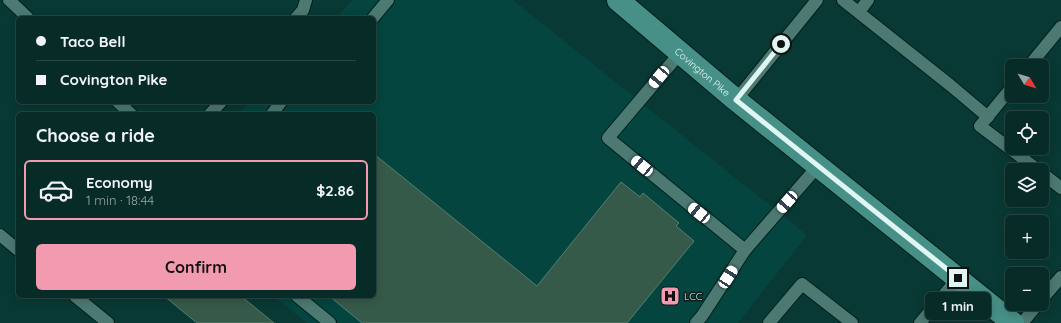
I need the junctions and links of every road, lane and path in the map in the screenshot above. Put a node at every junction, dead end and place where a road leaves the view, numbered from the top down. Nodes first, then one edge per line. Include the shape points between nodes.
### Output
1 (9, 0) edge
2 (306, 0) edge
3 (388, 0) edge
4 (618, 0) edge
5 (817, 0) edge
6 (843, 0) edge
7 (868, 0) edge
8 (858, 12) junction
9 (26, 16) edge
10 (298, 16) edge
11 (375, 16) edge
12 (1061, 27) edge
13 (680, 53) junction
14 (1035, 59) edge
15 (1005, 96) edge
16 (736, 100) junction
17 (120, 104) edge
18 (219, 104) edge
19 (129, 112) edge
20 (212, 112) edge
21 (988, 117) junction
22 (1029, 163) edge
23 (818, 166) junction
24 (1049, 179) edge
25 (1061, 188) edge
26 (0, 235) edge
27 (16, 248) edge
28 (745, 250) junction
29 (1061, 277) edge
30 (958, 278) junction
31 (1049, 291) edge
32 (77, 298) edge
33 (299, 298) edge
34 (1032, 311) edge
35 (108, 323) edge
36 (330, 323) edge
37 (696, 323) edge
38 (769, 323) edge
39 (852, 323) edge
40 (920, 323) edge
41 (1013, 323) edge
42 (1022, 323) edge

1 - 9 lane
2 - 10 lane
3 - 11 lane
4 - 13 main road, Covington Pike
5 - 16 lane
6 - 8 lane
7 - 8 lane
8 - 21 lane
12 - 14 lane
13 - 16 main road, Covington Pike
13 - 28 lane via 608,138
15 - 21 lane
16 - 23 main road, Covington Pike
17 - 19 lane
18 - 20 lane
21 - 22 lane via 980,126
23 - 28 lane
23 - 30 main road, Covington Pike
24 - 25 lane
26 - 27 lane
28 - 37 lane
29 - 31 lane
30 - 40 lane
30 - 41 main road, Covington Pike
32 - 35 lane
33 - 36 lane
34 - 42 lane
38 - 39 lane via 802,284

